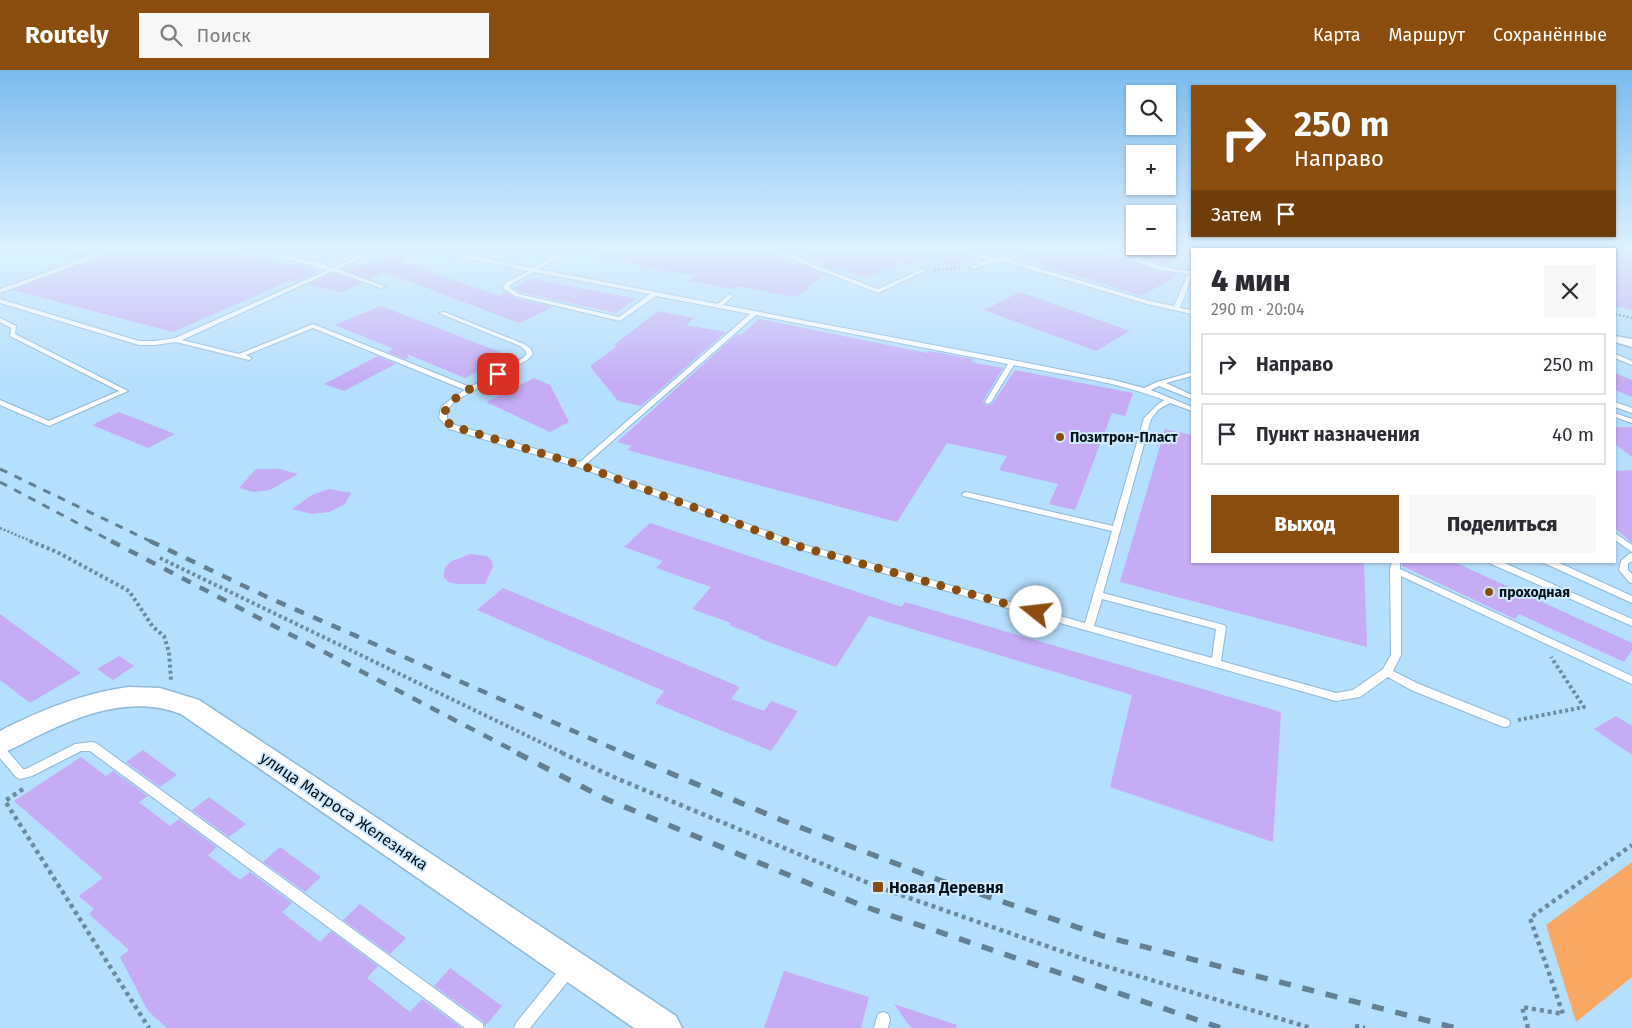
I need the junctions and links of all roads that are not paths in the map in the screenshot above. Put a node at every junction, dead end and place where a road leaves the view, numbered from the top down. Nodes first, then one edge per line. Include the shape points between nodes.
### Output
1 (276, 295) edge
2 (517, 295) edge
3 (654, 295) edge
4 (665, 295) edge
5 (1121, 295) edge
6 (1182, 295) edge
7 (730, 296) dead end
8 (0, 301) edge
9 (720, 305) junction
10 (1176, 310) junction
11 (756, 312) junction
12 (1191, 312) edge
13 (442, 313) dead end
14 (0, 320) edge
15 (1616, 334) edge
16 (1632, 338) edge
17 (1616, 339) edge
18 (176, 340) junction
19 (1632, 343) edge
20 (239, 356) junction
21 (1616, 356) edge
22 (248, 358) dead end
23 (1012, 362) junction
24 (1632, 363) edge
25 (1191, 374) edge
26 (1159, 383) junction
27 (471, 390) junction
28 (1145, 390) junction
29 (1191, 396) edge
30 (1170, 400) junction
31 (0, 402) edge
32 (988, 402) dead end
33 (1616, 404) edge
34 (1191, 410) edge
35 (1632, 411) edge
36 (1616, 415) edge
37 (1632, 421) edge
38 (580, 465) junction
39 (966, 494) dead end
40 (1117, 530) junction
41 (1616, 537) edge
42 (1632, 549) edge
43 (1632, 556) edge
44 (1497, 563) edge
45 (1552, 563) edge
46 (1395, 565) edge
47 (1632, 580) edge
48 (1098, 595) junction
49 (1632, 600) edge
50 (1632, 623) edge
51 (1089, 627) junction
52 (1216, 663) junction
53 (1387, 672) junction
54 (1632, 680) edge
55 (1505, 723) road end
56 (0, 743) edge
57 (0, 750) edge
58 (572, 966) junction
59 (477, 1028) edge
60 (521, 1028) edge
61 (664, 1028) edge

1 - 18 lane
2 - 3 lane via 620,319
4 - 9 lane
5 - 10 lane
6 - 10 lane
7 - 9 lane
8 - 18 lane via 139,343
9 - 11 lane
10 - 12 lane
11 - 23 lane
11 - 38 lane
13 - 27 lane via 522,345 530,354
14 - 31 lane via 14,327 12,335 125,391 49,424
15 - 16 street
17 - 19 street
18 - 20 lane
20 - 22 lane
20 - 27 lane via 313,326
21 - 24 lane
23 - 28 lane
23 - 32 lane
25 - 26 lane
26 - 28 lane
26 - 29 lane
27 - 38 lane via 444,409 443,418 452,426
28 - 30 lane
30 - 34 lane
30 - 40 lane via 1148,418
33 - 35 lane
36 - 37 lane
38 - 51 lane via 798,546
39 - 40 lane
40 - 48 lane
41 - 42 lane
43 - 47 lane via 1624,563 1624,570
44 - 50 lane
45 - 49 lane
46 - 53 lane via 1396,655
46 - 54 lane
48 - 51 lane
48 - 52 lane via 1221,627
51 - 52 lane
52 - 53 lane via 1336,697 1356,694
53 - 55 lane via 1415,687
56 - 58 street, улица Матроса Железняка via 71,710 102,702 150,697 190,707
57 - 59 lane via 20,774 79,747 92,746
58 - 60 lane
58 - 61 street, улица Матроса Железняка

